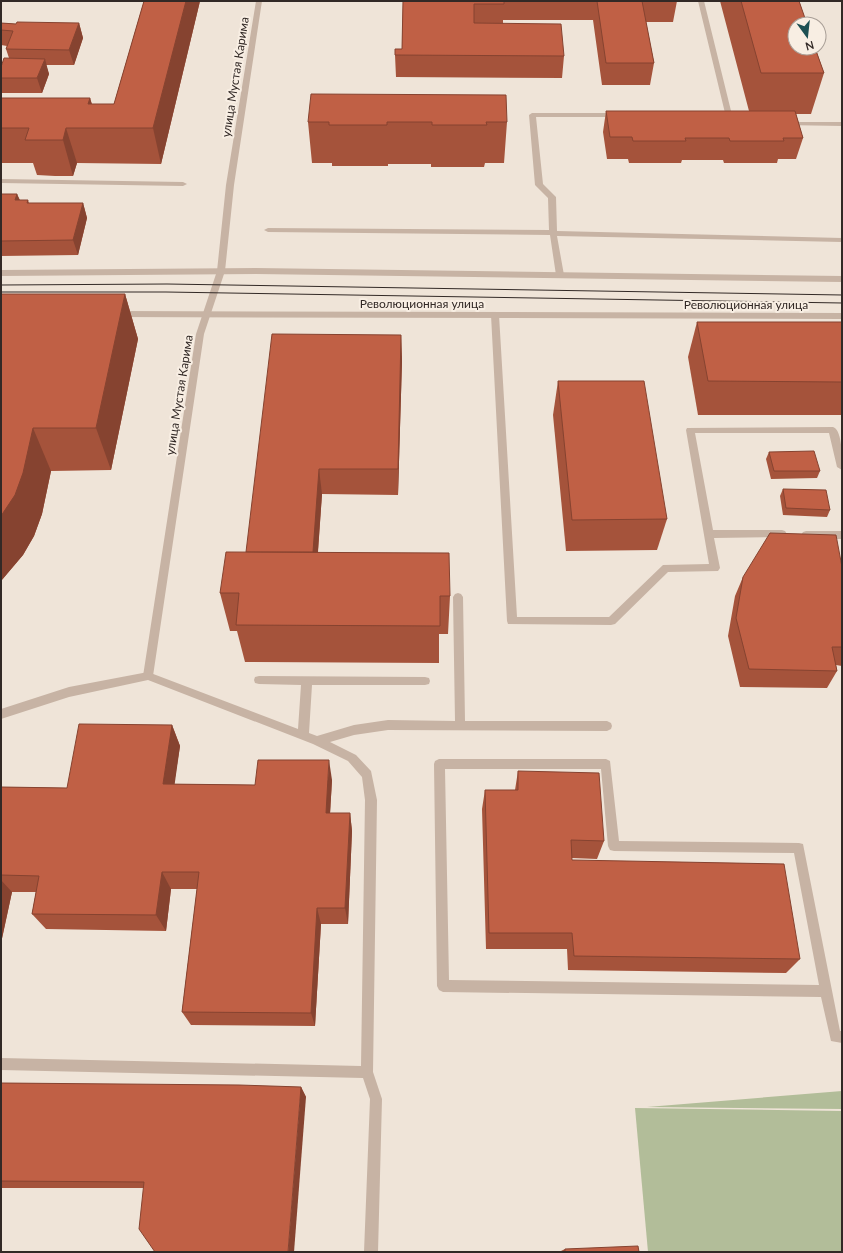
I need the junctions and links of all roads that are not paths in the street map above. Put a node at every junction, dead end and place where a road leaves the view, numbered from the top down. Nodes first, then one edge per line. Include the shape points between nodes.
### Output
1 (260, 1) edge
2 (701, 1) edge
3 (628, 115) edge
4 (714, 115) edge
5 (780, 124) edge
6 (842, 124) edge
7 (1, 182) edge
8 (183, 184) dead end
9 (268, 230) dead end
10 (554, 233) junction
11 (842, 240) edge
12 (220, 271) junction
13 (1, 273) edge
14 (560, 276) junction
15 (842, 279) edge
16 (108, 314) edge
17 (208, 314) junction
18 (495, 315) junction
19 (842, 316) edge
20 (842, 467) edge
21 (709, 534) junction
22 (842, 535) edge
23 (458, 597) dead end
24 (148, 676) junction
25 (259, 680) dead end
26 (307, 680) junction
27 (425, 681) dead end
28 (1, 714) edge
29 (460, 725) junction
30 (607, 726) dead end
31 (303, 736) junction
32 (317, 741) junction
33 (827, 991) junction
34 (842, 1036) edge
35 (1, 1064) edge
36 (367, 1072) junction
37 (371, 1252) edge

1 - 12 street, улица Мустая Карима via 230,185
2 - 4 street via 732,116
3 - 10 street via 532,116 539,185 552,197
5 - 6 street
7 - 8 street
9 - 10 street
10 - 11 street
10 - 14 street
12 - 13 street
12 - 14 street
12 - 17 street, улица Мустая Карима
14 - 15 street
16 - 17 street, Революционная улица
17 - 18 street, Революционная улица
17 - 24 street, улица Мустая Карима via 200,334
18 - 19 street, Революционная улица
18 - 21 street via 512,621 611,621 666,568 715,568
20 - 21 street via 833,430 690,430
21 - 22 street
23 - 29 street
24 - 28 street via 69,692
24 - 31 street
25 - 26 street
26 - 27 street
26 - 31 street
29 - 30 street
29 - 32 street via 388,725 363,728
31 - 32 street
32 - 36 street via 352,758 367,775 372,800
33 - 33 street via 799,848 614,846 606,764 439,764 443,986
33 - 34 street via 835,1037
35 - 36 street
36 - 37 street via 376,1099

